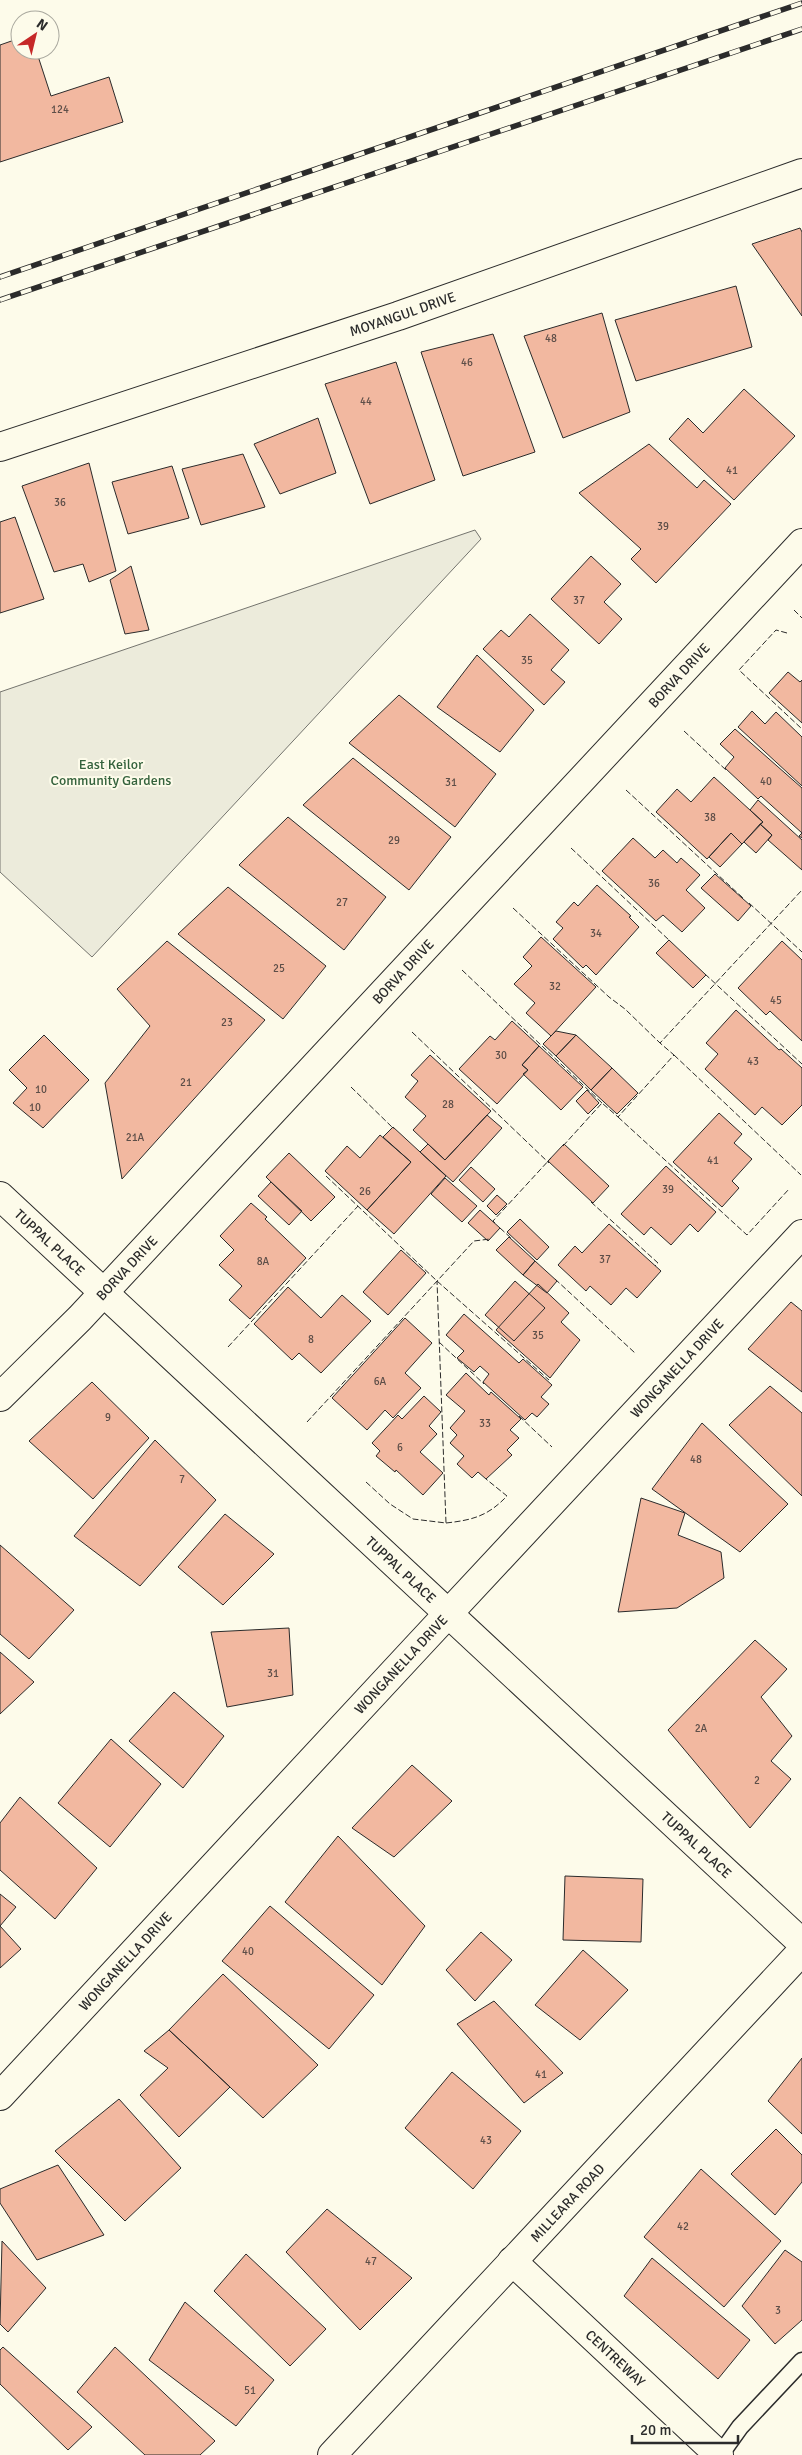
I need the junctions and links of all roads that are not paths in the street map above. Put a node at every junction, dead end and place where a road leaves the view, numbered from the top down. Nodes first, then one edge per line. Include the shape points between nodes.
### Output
1 (802, 173) edge
2 (0, 447) edge
3 (802, 543) edge
4 (0, 1196) edge
5 (802, 1234) edge
6 (104, 1291) junction
7 (0, 1397) edge
8 (449, 1612) junction
9 (802, 1943) edge
10 (802, 1951) edge
11 (0, 2096) edge
12 (512, 2261) junction
13 (802, 2361) edge
14 (332, 2455) edge
15 (720, 2455) edge

1 - 2 street, MOYANGUL DRIVE via 398,316
3 - 6 street, BORVA DRIVE
4 - 6 street, TUPPAL PLACE
5 - 8 street, WONGANELLA DRIVE
6 - 7 street, BORVA DRIVE
6 - 8 street, TUPPAL PLACE
8 - 9 street, TUPPAL PLACE
8 - 11 street, WONGANELLA DRIVE
10 - 12 street, MILLEARA ROAD
12 - 14 street, MILLEARA ROAD
12 - 15 street, CENTREWAY
13 - 15 lane via 740,2427

